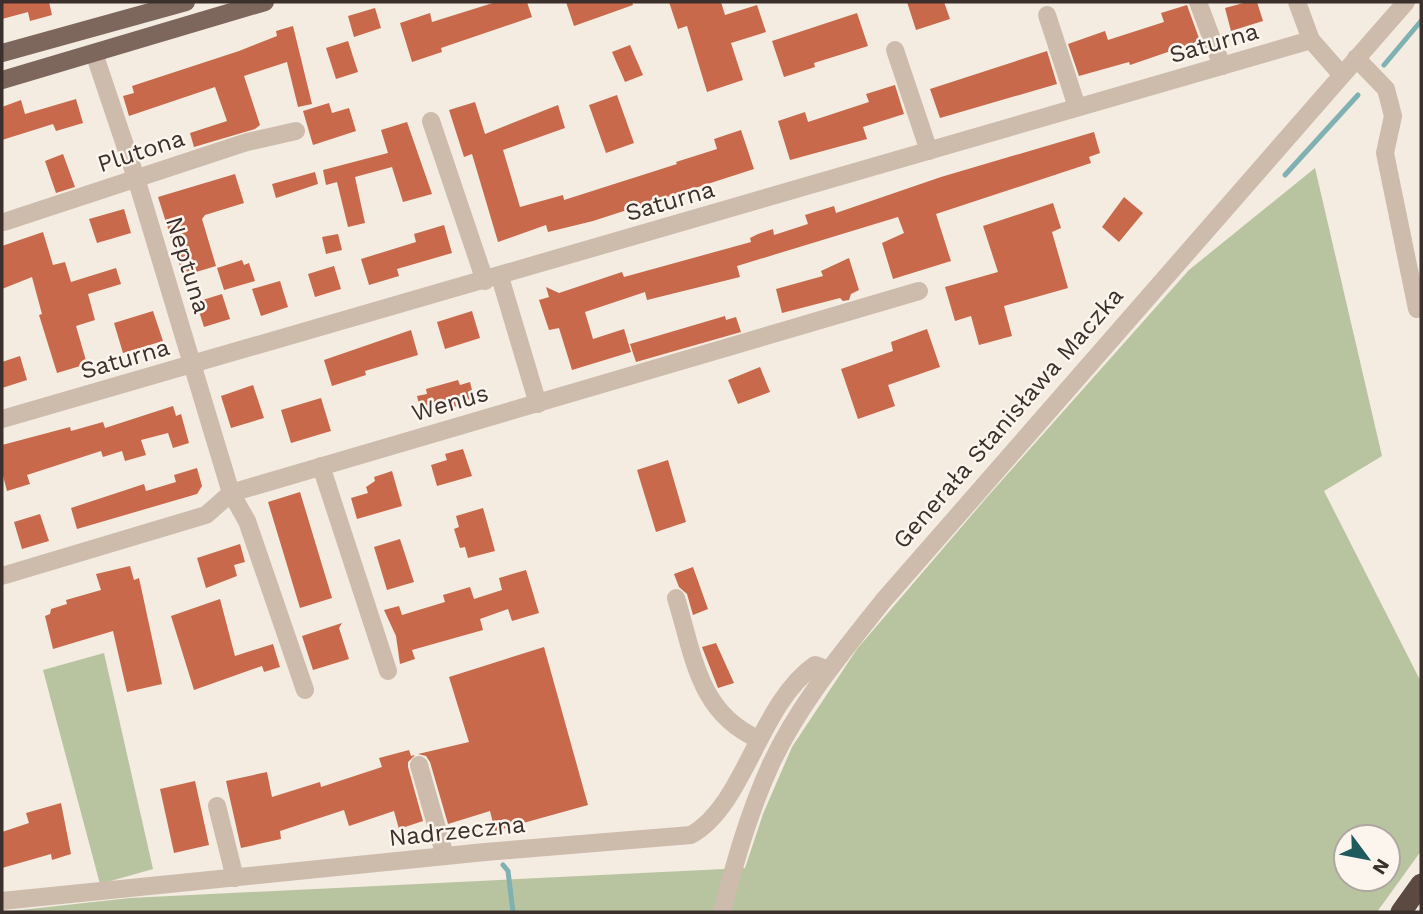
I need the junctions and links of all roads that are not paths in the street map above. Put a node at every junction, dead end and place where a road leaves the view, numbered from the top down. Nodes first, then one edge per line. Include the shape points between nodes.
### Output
1 (186, 2) edge
2 (265, 2) edge
3 (1198, 2) edge
4 (1297, 2) edge
5 (1406, 2) edge
6 (1046, 15) dead end
7 (86, 28) junction
8 (1311, 40) junction
9 (895, 50) dead end
10 (2, 53) edge
11 (94, 53) junction
12 (1356, 58) junction
13 (1222, 66) junction
14 (1341, 74) junction
15 (2, 80) edge
16 (1077, 107) junction
17 (431, 121) dead end
18 (296, 131) dead end
19 (929, 151) junction
20 (136, 178) junction
21 (4, 222) dead end
22 (493, 279) junction
23 (919, 291) dead end
24 (1417, 309) dead end
25 (192, 365) junction
26 (538, 404) junction
27 (2, 419) edge
28 (321, 466) junction
29 (231, 493) junction
30 (2, 576) edge
31 (676, 598) dead end
32 (828, 670) junction
33 (388, 671) dead end
34 (305, 690) dead end
35 (758, 739) junction
36 (419, 765) dead end
37 (217, 806) dead end
38 (445, 856) junction
39 (234, 878) junction
40 (1421, 884) edge
41 (2, 901) edge
42 (722, 912) edge
43 (1401, 912) edge

1 - 7 main road
2 - 11 main road
3 - 13 street
4 - 8 street
5 - 12 street, Generała Stanisława Maczka
6 - 16 street
7 - 10 main road
7 - 11 main road
8 - 13 street, Saturna
8 - 14 street
9 - 19 street
11 - 15 main road
11 - 20 street, Neptuna
12 - 14 street, Generała Stanisława Maczka
12 - 24 street via 1386,89 1393,116 1385,153
13 - 16 street, Saturna
14 - 32 street, Generała Stanisława Maczka
16 - 19 street, Saturna
17 - 22 street
18 - 20 street, Plutona
19 - 22 street, Saturna
20 - 21 street, Plutona
20 - 25 street, Neptuna
22 - 25 street, Saturna
22 - 26 street
23 - 26 street, Wenus
25 - 27 street, Saturna
25 - 29 street, Neptuna
26 - 28 street, Wenus
28 - 29 street, Wenus
28 - 33 street
29 - 30 street, Wenus via 206,515
29 - 34 street, Neptuna via 247,521
31 - 35 street via 709,700 736,729
32 - 35 street, Nadrzeczna via 815,665 803,673
32 - 42 street, Generała Stanisława Maczka via 772,763 752,809
35 - 38 street, Nadrzeczna via 723,804 706,827 691,835
36 - 38 street
37 - 39 street
38 - 39 street, Nadrzeczna
39 - 41 street, Nadrzeczna
40 - 43 highway

